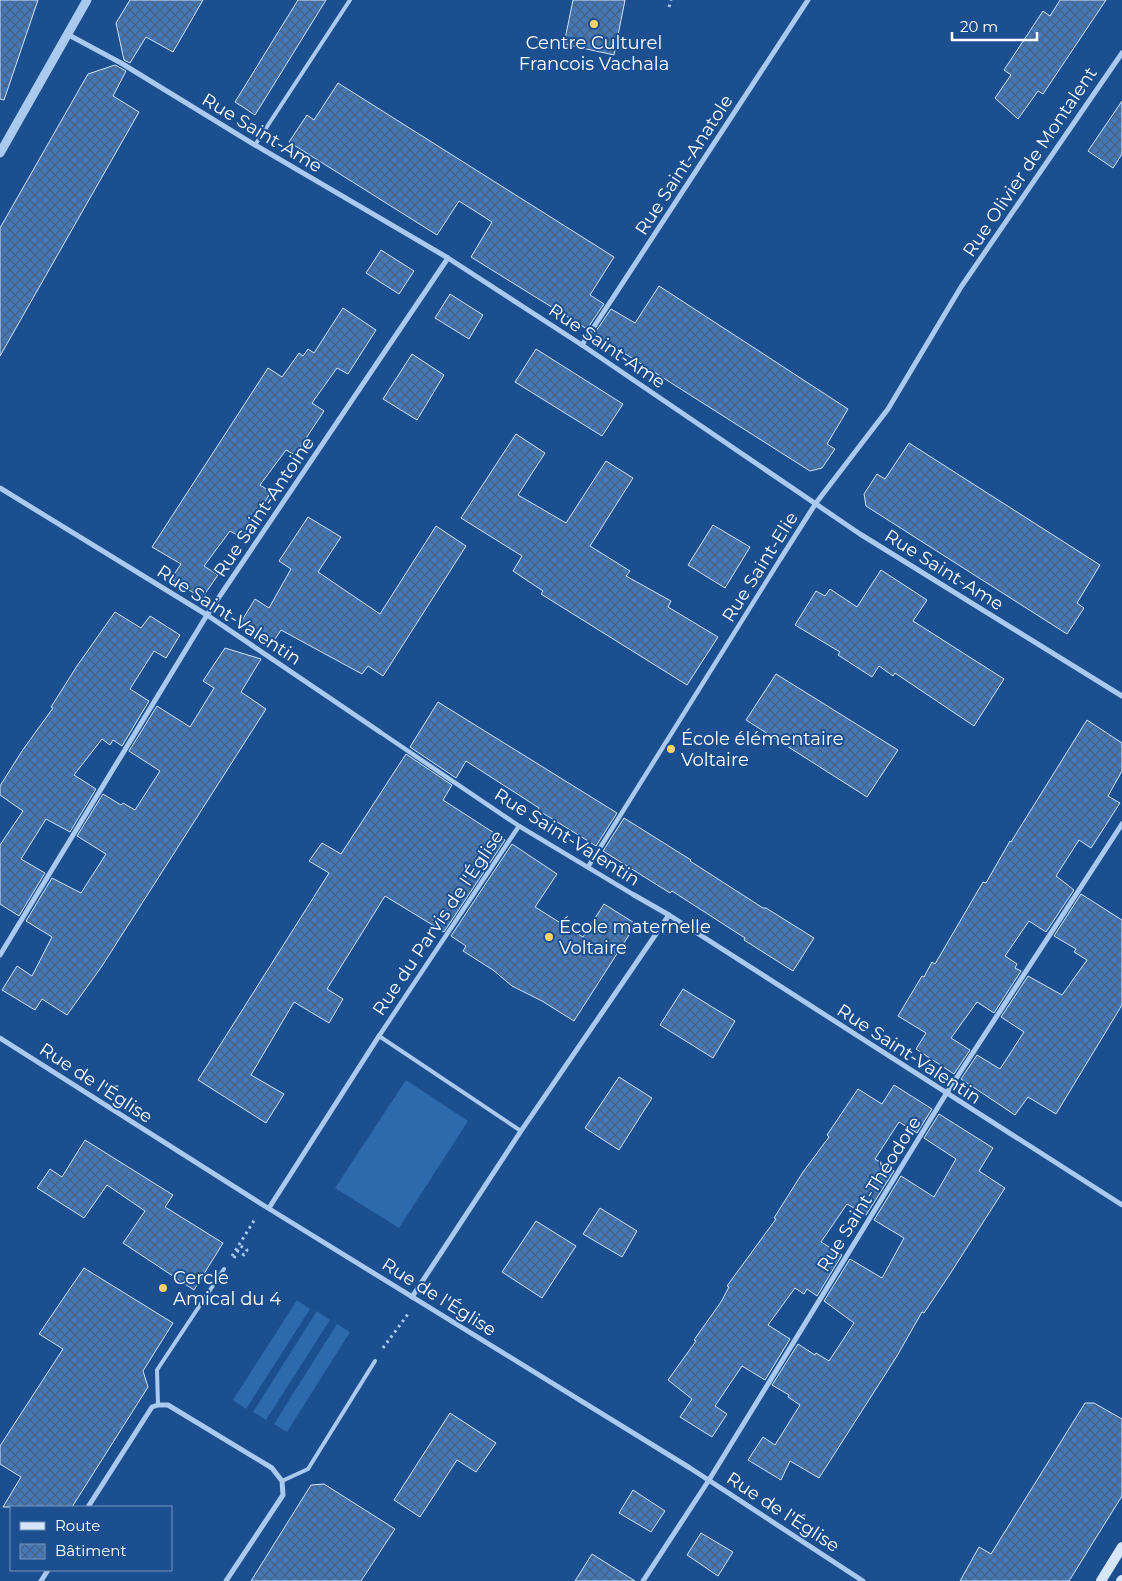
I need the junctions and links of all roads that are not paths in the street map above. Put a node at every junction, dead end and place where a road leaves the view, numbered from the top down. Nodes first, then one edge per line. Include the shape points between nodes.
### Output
1 (87, 0) edge
2 (350, 0) edge
3 (808, 0) edge
4 (67, 34) junction
5 (1122, 53) edge
6 (255, 145) junction
7 (0, 153) edge
8 (448, 258) junction
9 (962, 287) joint
10 (582, 345) junction
11 (0, 488) edge
12 (816, 503) junction
13 (781, 558) joint
14 (207, 615) junction
15 (1122, 696) edge
16 (380, 732) joint
17 (1122, 824) edge
18 (519, 826) junction
19 (588, 867) junction
20 (634, 895) joint
21 (669, 915) junction
22 (0, 955) edge
23 (379, 1036) junction
24 (0, 1038) edge
25 (946, 1094) junction
26 (521, 1131) junction
27 (1122, 1205) edge
28 (266, 1207) junction
29 (224, 1269) dead end
30 (412, 1297) junction
31 (375, 1361) dead end
32 (158, 1405) junction
33 (709, 1480) junction
34 (282, 1481) junction
35 (89, 1506) edge
36 (1122, 1547) edge
37 (226, 1581) edge
38 (643, 1581) edge
39 (863, 1581) edge
40 (1101, 1581) edge

1 - 4 street
2 - 6 lane
3 - 10 street, Rue Saint-Anatole
4 - 6 street, Rue Saint-Ame
4 - 7 street
5 - 9 street, Rue Olivier de Montalent
6 - 8 street, Rue Saint-Ame
8 - 10 street, Rue Saint-Ame
8 - 14 street, Rue Saint-Antoine
9 - 12 street, Rue Saint-Elie via 888,409
10 - 12 street, Rue Saint-Ame
11 - 14 street, Rue Saint-Valentin
12 - 13 street, Rue Saint-Elie
12 - 15 street, Rue Saint-Ame via 860,534
13 - 19 street, Rue Saint-Elie
14 - 16 street, Rue Saint-Valentin
14 - 22 street, Rue Saint-Antoine
16 - 18 street, Rue Saint-Valentin
17 - 25 street, Rue Saint-Théodore
18 - 19 street, Rue Saint-Valentin
18 - 23 street, Rue du Parvis de l'Église
19 - 20 street, Rue Saint-Valentin
20 - 21 street, Rue Saint-Valentin
21 - 25 street, Rue Saint-Valentin
21 - 26 street
23 - 26 lane, Rue du Parvis de l'Église
23 - 28 street, Rue du Parvis de l'Église
24 - 28 street, Rue de l'Église
25 - 27 street, Rue Saint-Valentin
25 - 33 street, Rue Saint-Théodore
26 - 30 street
28 - 30 street, Rue de l'Église
29 - 32 lane via 157,1370
30 - 33 street, Rue de l'Église
31 - 34 lane via 308,1469
32 - 34 street via 168,1405 272,1468
32 - 35 street via 152,1407
33 - 38 street, Rue Saint-Théodore
33 - 39 street, Rue de l'Église
34 - 37 street via 283,1495
36 - 40 main road

